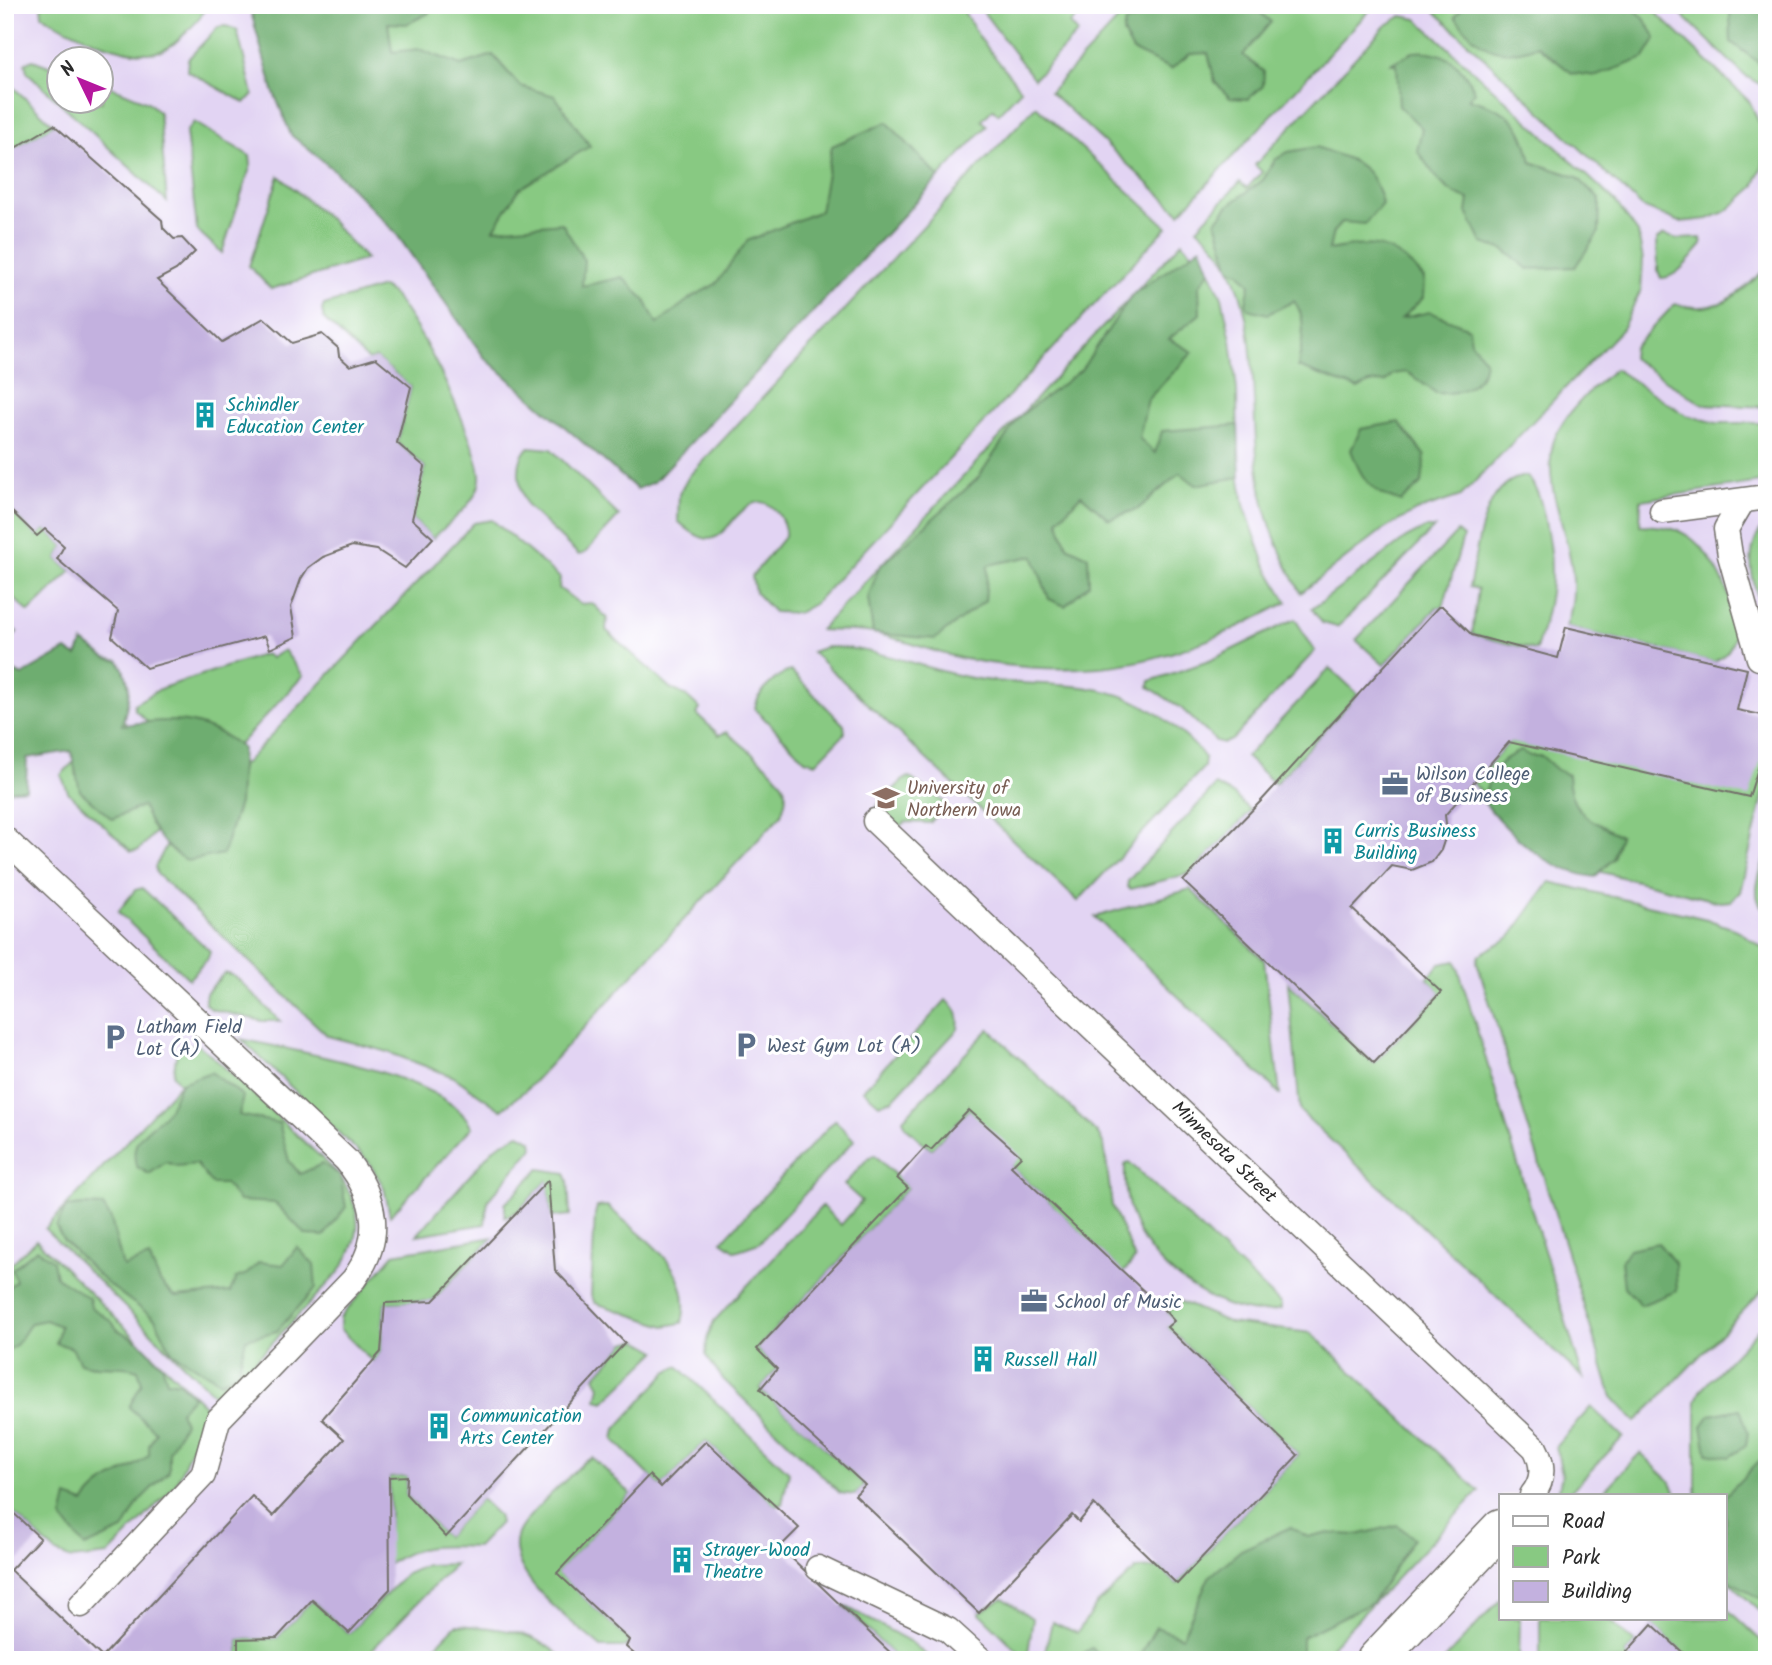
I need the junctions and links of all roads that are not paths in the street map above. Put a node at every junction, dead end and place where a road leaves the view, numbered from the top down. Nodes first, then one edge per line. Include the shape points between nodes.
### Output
1 (1767, 497) edge
2 (1742, 502) junction
3 (1662, 511) dead end
4 (1759, 657) dead end
5 (875, 821) dead end
6 (5, 839) edge
7 (1533, 1494) edge
8 (1499, 1530) edge
9 (818, 1568) dead end
10 (81, 1605) dead end
11 (981, 1660) edge
12 (1376, 1660) edge

1 - 2 lane
2 - 3 lane
2 - 4 lane via 1726,529
5 - 7 lane, Minnesota Street via 1535,1448 1541,1478
6 - 10 lane via 346,1160 363,1181 372,1214 373,1240 354,1279 218,1420 203,1475
8 - 12 street
9 - 11 lane via 948,1630

